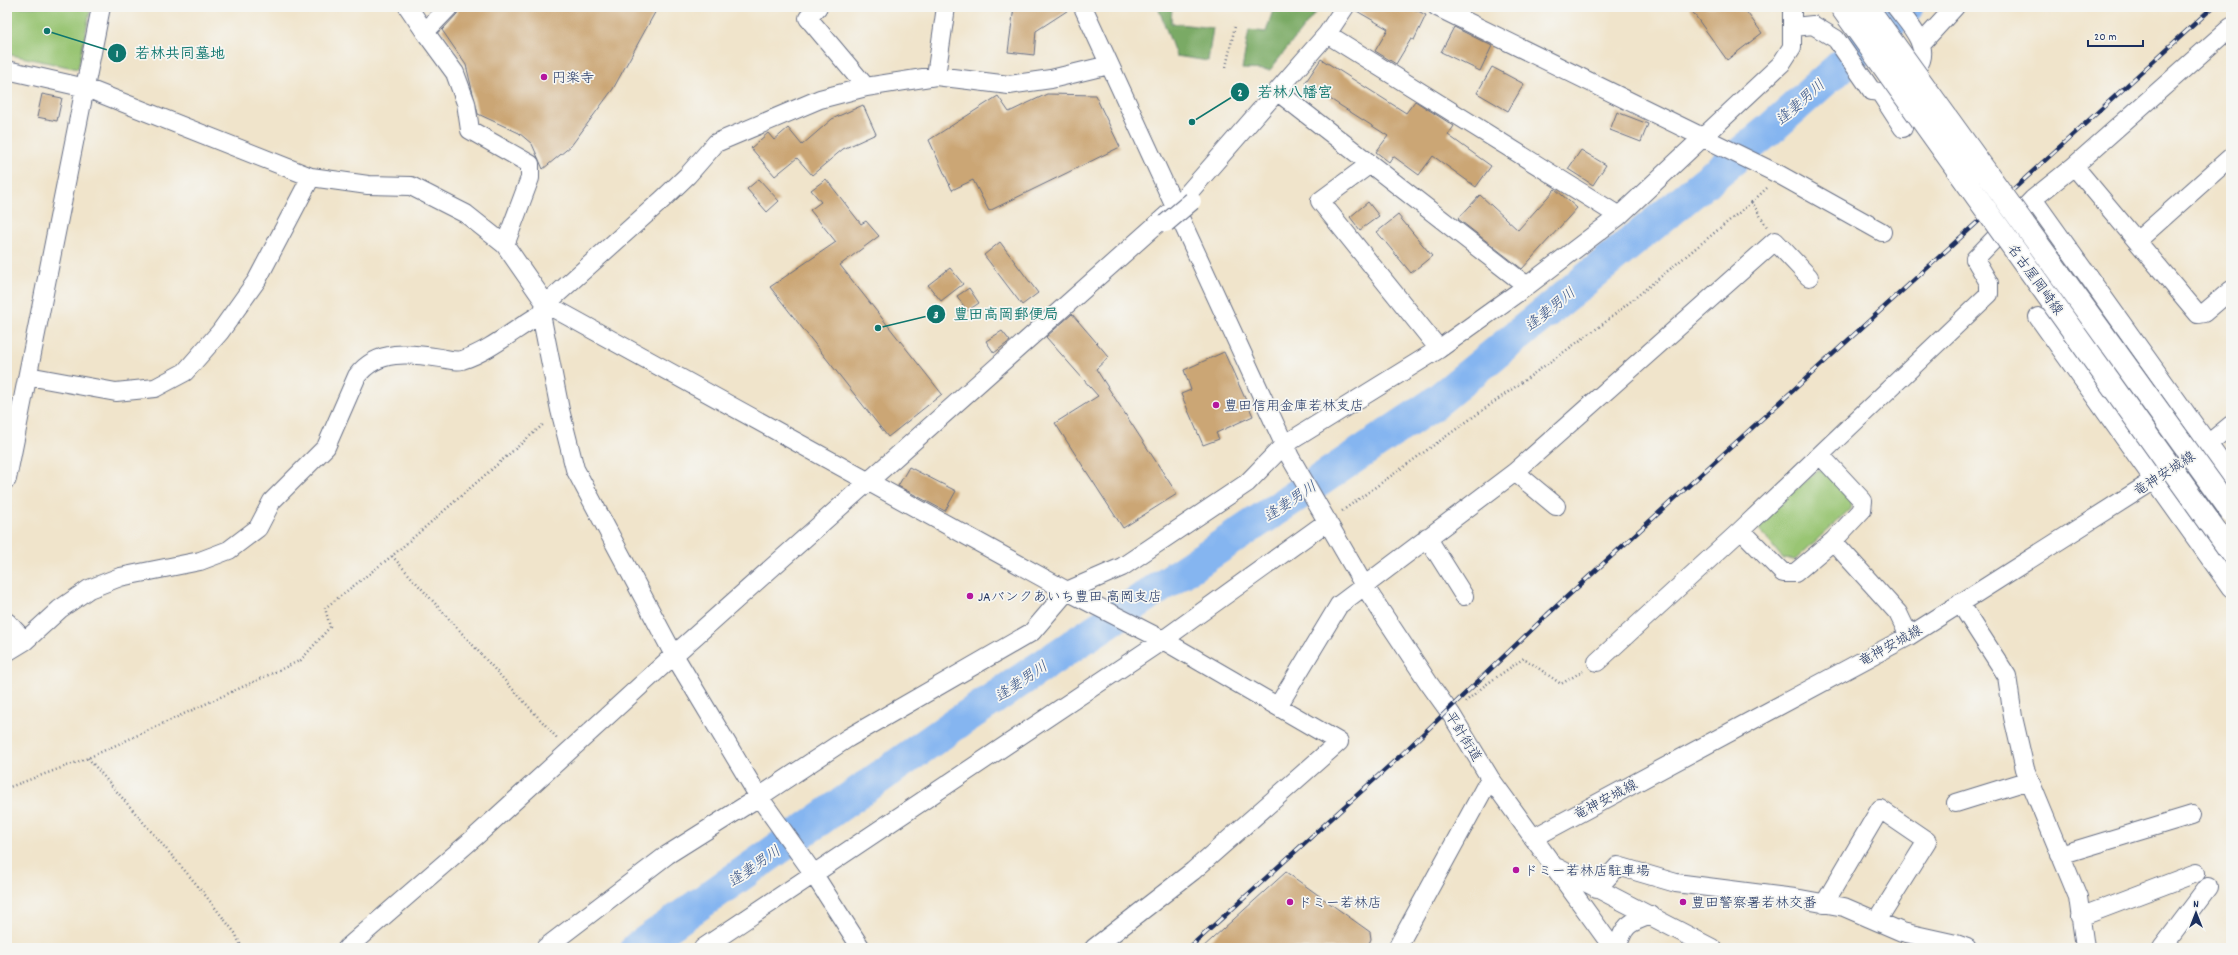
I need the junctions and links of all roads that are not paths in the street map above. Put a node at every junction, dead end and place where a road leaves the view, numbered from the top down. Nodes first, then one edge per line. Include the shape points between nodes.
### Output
1 (101, 7) edge
2 (408, 7) edge
3 (449, 7) edge
4 (818, 7) edge
5 (946, 7) edge
6 (1083, 7) edge
7 (1344, 7) edge
8 (1437, 7) edge
9 (1792, 7) edge
10 (1841, 7) edge
11 (1866, 7) edge
12 (1896, 7) edge
13 (1955, 7) edge
14 (1794, 27) junction
15 (2231, 27) edge
16 (424, 32) junction
17 (1327, 34) junction
18 (1919, 40) junction
19 (1109, 65) junction
20 (7, 70) edge
21 (936, 76) junction
22 (866, 86) junction
23 (86, 88) junction
24 (1278, 92) junction
25 (1877, 93) junction
26 (1904, 128) dead end
27 (1704, 138) junction
28 (2231, 157) edge
29 (1370, 164) junction
30 (2074, 166) junction
31 (311, 177) junction
32 (2033, 199) junction
33 (1184, 204) junction
34 (1619, 216) junction
35 (1166, 223) dead end
36 (1882, 232) dead end
37 (2137, 241) junction
38 (505, 245) junction
39 (1809, 277) dead end
40 (1528, 286) junction
41 (2231, 290) edge
42 (543, 309) junction
43 (2038, 317) dead end
44 (1439, 349) junction
45 (28, 376) junction
46 (2231, 425) edge
47 (2208, 444) junction
48 (1287, 451) junction
49 (1820, 455) junction
50 (1515, 472) junction
51 (2231, 476) edge
52 (7, 479) edge
53 (2154, 480) junction
54 (869, 482) junction
55 (1556, 506) dead end
56 (2231, 512) edge
57 (1326, 519) junction
58 (1741, 530) junction
59 (1427, 538) junction
60 (1833, 541) junction
61 (2231, 552) edge
62 (1365, 587) junction
63 (2231, 588) edge
64 (1071, 592) junction
65 (1464, 596) dead end
66 (1960, 603) junction
67 (7, 622) edge
68 (1909, 636) junction
69 (1158, 638) junction
70 (25, 641) junction
71 (7, 652) edge
72 (674, 655) junction
73 (1597, 662) road end
74 (1278, 706) junction
75 (1490, 778) junction
76 (2030, 780) junction
77 (761, 800) junction
78 (1956, 803) dead end
79 (2192, 815) dead end
80 (1532, 838) junction
81 (2060, 855) junction
82 (1553, 866) junction
83 (812, 872) junction
84 (2196, 873) dead end
85 (2208, 886) dead end
86 (1597, 889) junction
87 (1824, 904) junction
88 (1650, 915) junction
89 (2080, 917) junction
90 (1877, 921) junction
91 (347, 948) edge
92 (545, 948) edge
93 (703, 948) edge
94 (861, 948) edge
95 (1094, 948) edge
96 (1397, 948) edge
97 (1613, 948) edge
98 (1617, 948) edge
99 (1712, 948) edge
100 (1967, 948) edge
101 (2085, 948) edge
102 (2162, 948) edge

1 - 23 street
2 - 16 street
3 - 16 street
4 - 22 street via 808,18
5 - 21 street
6 - 19 street, 平針街道
7 - 17 street
8 - 27 street
9 - 14 street
10 - 61 main road, 名古屋岡崎線, bridge
11 - 56 main road, 名古屋岡崎線, bridge
12 - 18 street
13 - 18 street
14 - 25 street via 1813,25 1836,39
14 - 27 street via 1792,47 1781,64
15 - 30 street
16 - 38 street via 455,73 466,104 470,130 530,164 530,178
17 - 24 street
17 - 34 street
18 - 25 street via 1923,56 1918,67 1888,93
19 - 21 street via 1052,79 1009,85
19 - 33 street, 平針街道
20 - 23 street
21 - 22 street
22 - 42 street via 820,98 716,143 663,200
23 - 31 street
23 - 45 street
24 - 29 street
24 - 33 street
25 - 26 street
27 - 34 street
27 - 36 street via 1780,175
28 - 37 street
29 - 40 street
29 - 44 street via 1320,201
30 - 32 street
30 - 37 street
31 - 38 street via 368,185 411,186 466,214
31 - 45 street via 257,280 220,332 185,372 155,388 116,392
32 - 47 street
32 - 49 street via 1975,259 1989,283 1989,294
33 - 35 street, bridge
33 - 48 street, 平針街道
33 - 54 street
34 - 40 street
37 - 41 street via 2198,314 2204,313
38 - 42 street
39 - 50 street via 1775,241
40 - 44 street
42 - 54 street
42 - 70 street via 477,355 459,361 410,354 385,356 364,367 357,376 326,447 272,502 258,528 229,550 200,562 120,577 89,589 60,609
42 - 72 street via 560,410 576,469
43 - 53 street
44 - 48 street
45 - 52 street
46 - 47 street, 竜神安城線
47 - 51 street
47 - 53 street, 竜神安城線
48 - 57 street, 平針街道
48 - 64 street via 1247,483 1136,558
49 - 58 street
49 - 60 street via 1863,500 1862,510
50 - 55 street
50 - 59 street
53 - 63 street
53 - 66 street, 竜神安城線
54 - 64 street
54 - 72 street
57 - 62 street, 平針街道
57 - 69 street
58 - 60 street via 1784,573 1795,574
58 - 73 street
59 - 62 street
59 - 65 street
60 - 68 street via 1898,613
62 - 74 street via 1339,605
62 - 75 street, 平針街道 via 1451,714
64 - 69 street
64 - 77 street via 1032,632 848,738
66 - 68 street, 竜神安城線
66 - 76 street via 2006,676 2025,769
67 - 70 street
68 - 80 street, 竜神安城線
69 - 74 street
69 - 83 street
70 - 71 street
72 - 77 street
72 - 91 street via 569,752
74 - 95 street via 1339,742 1193,870
75 - 80 street, 平針街道
75 - 96 street
76 - 78 street
76 - 81 street
77 - 83 street
77 - 92 street via 667,855
79 - 81 street
80 - 82 street, 平針街道
81 - 89 street via 2078,897
82 - 86 street
82 - 97 street, 平針街道
83 - 93 street
83 - 94 street
84 - 89 street
85 - 102 street
86 - 87 street via 1618,866 1676,883
86 - 88 street
87 - 90 street via 1844,908
87 - 90 street via 1880,809 1927,841
88 - 98 street via 1630,924 1621,933
88 - 99 street
89 - 101 street
90 - 100 street via 1902,932

